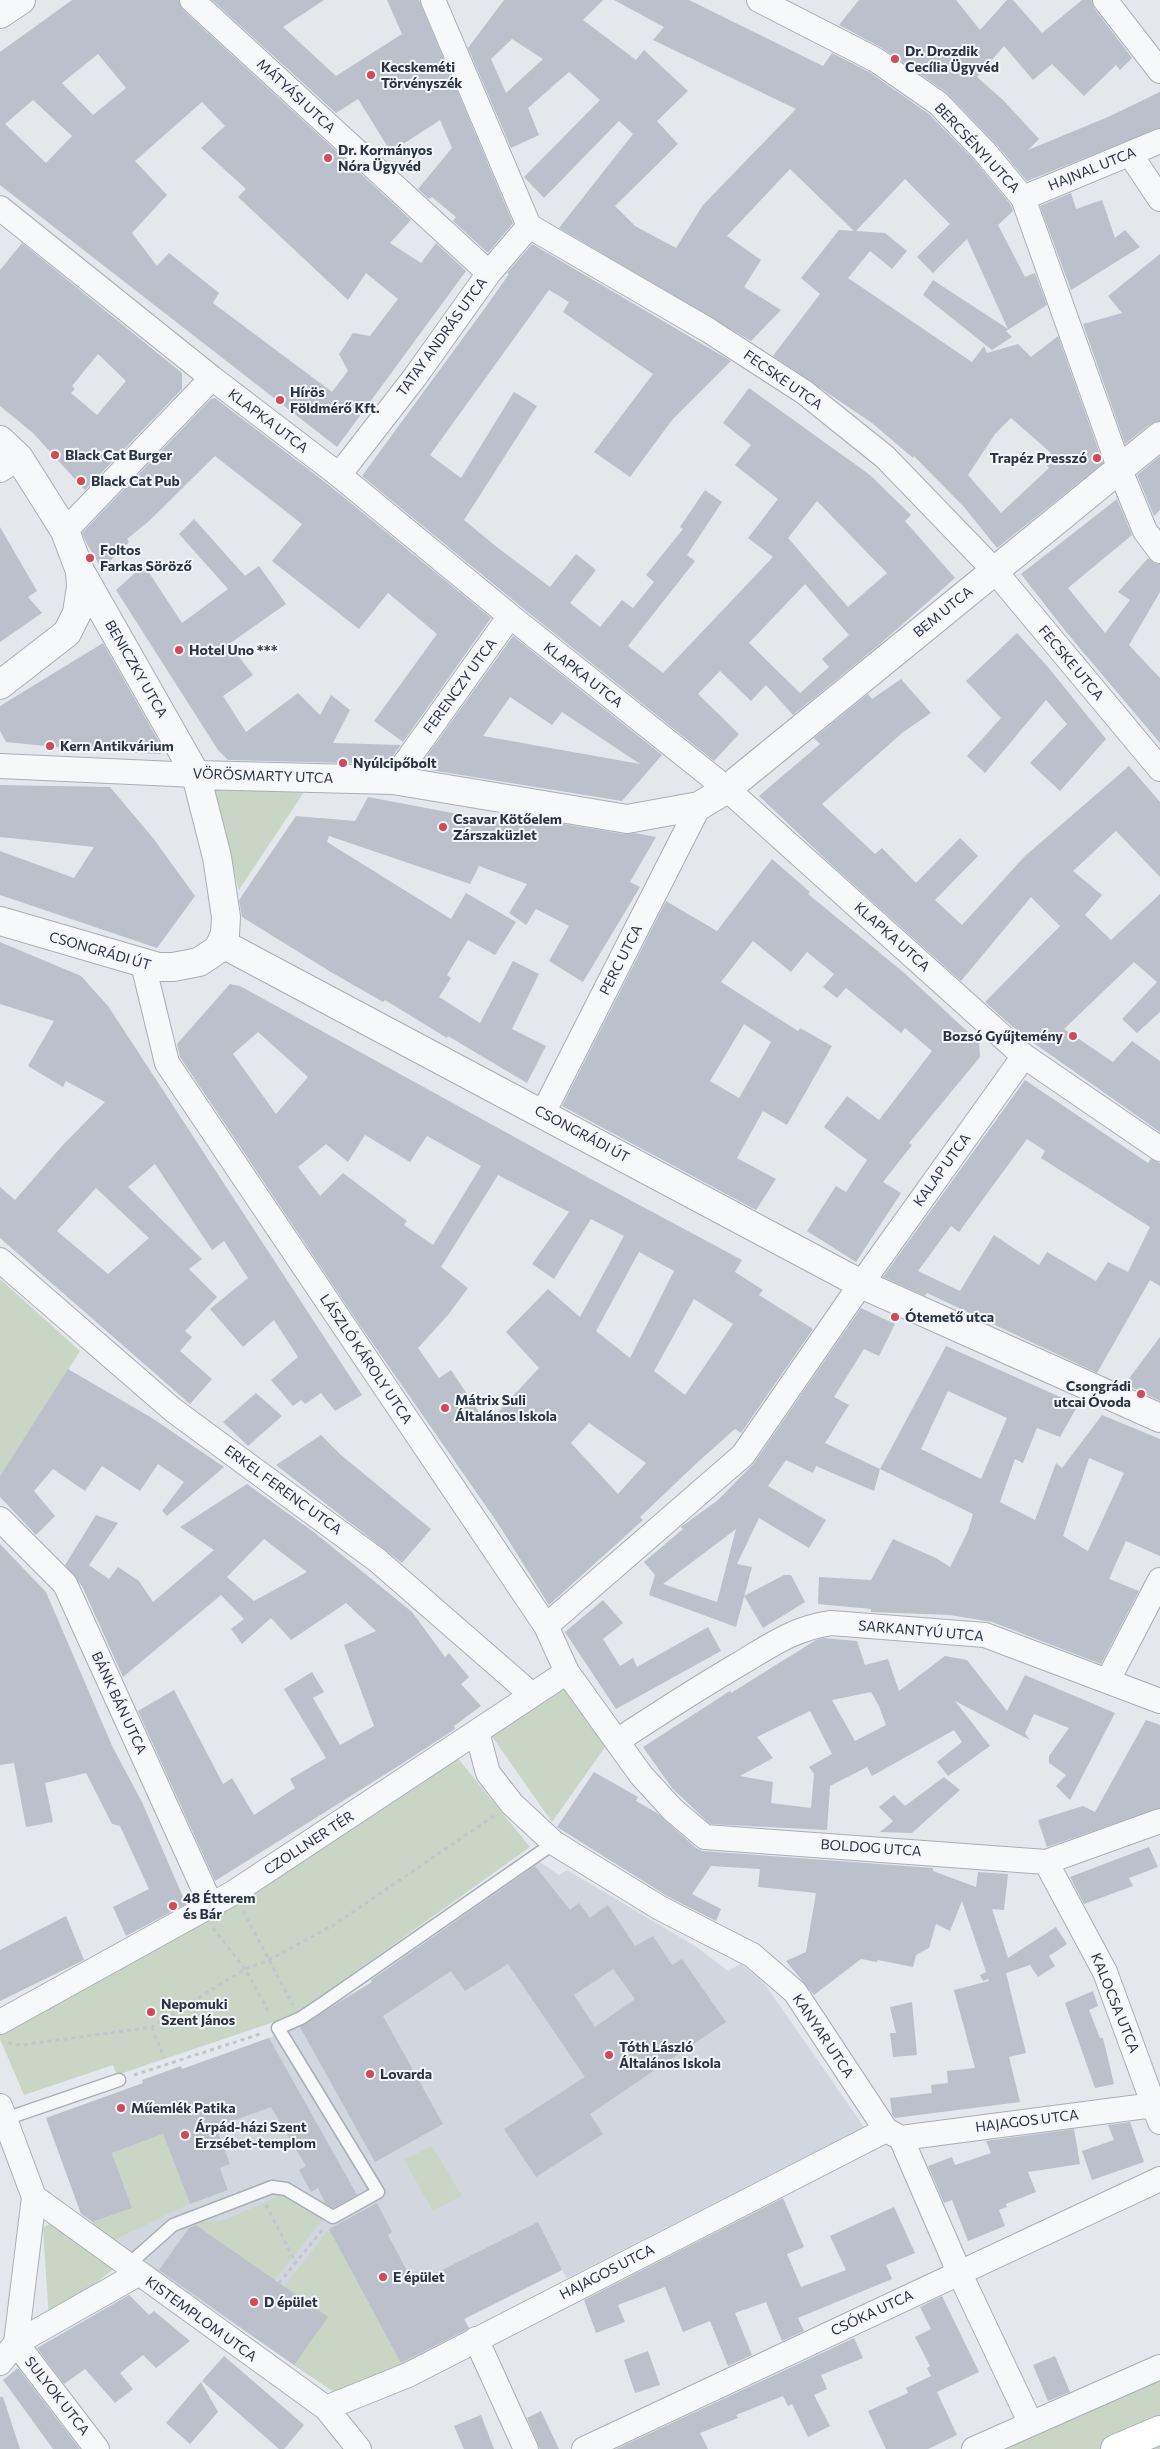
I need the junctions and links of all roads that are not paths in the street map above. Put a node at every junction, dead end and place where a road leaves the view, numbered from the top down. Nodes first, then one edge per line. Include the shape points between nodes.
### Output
1 (21, 0) edge
2 (192, 0) edge
3 (433, 0) edge
4 (759, 0) edge
5 (1105, 0) edge
6 (0, 14) edge
7 (1160, 71) edge
8 (1160, 141) edge
9 (1130, 154) junction
10 (1023, 198) junction
11 (1160, 198) edge
12 (0, 208) edge
13 (529, 226) junction
14 (489, 273) junction
15 (212, 378) junction
16 (1160, 436) edge
17 (6, 456) edge
18 (1120, 470) junction
19 (340, 475) junction
20 (65, 531) junction
21 (1160, 551) edge
22 (994, 570) junction
23 (80, 571) junction
24 (510, 616) junction
25 (0, 685) edge
26 (0, 766) edge
27 (1160, 769) edge
28 (196, 774) junction
29 (392, 780) junction
30 (727, 789) junction
31 (699, 806) junction
32 (0, 922) edge
33 (221, 943) junction
34 (143, 964) junction
35 (1024, 1056) junction
36 (543, 1113) junction
37 (1160, 1148) edge
38 (0, 1260) edge
39 (860, 1284) junction
40 (1160, 1418) edge
41 (0, 1519) edge
42 (1160, 1580) edge
43 (546, 1626) junction
44 (567, 1672) junction
45 (1108, 1680) junction
46 (532, 1695) junction
47 (1160, 1701) edge
48 (477, 1732) junction
49 (617, 1741) junction
50 (1160, 1821) edge
51 (554, 1843) junction
52 (1046, 1862) junction
53 (206, 1909) junction
54 (0, 2022) edge
55 (119, 2080) road end
56 (3, 2112) edge
57 (1157, 2113) edge
58 (893, 2134) junction
59 (1160, 2179) edge
60 (34, 2197) junction
61 (137, 2265) junction
62 (960, 2272) junction
63 (476, 2339) junction
64 (16, 2343) junction
65 (0, 2363) edge
66 (1160, 2367) edge
67 (326, 2408) junction
68 (1031, 2424) junction
69 (1160, 2430) edge
70 (97, 2449) edge
71 (359, 2449) edge
72 (526, 2449) edge
73 (584, 2449) edge
74 (974, 2449) edge
75 (1115, 2449) edge

1 - 6 street
2 - 14 street, MÁTYÁSI UTCA
3 - 13 street
4 - 10 street, BERCSÉNYI UTCA via 876,60 938,103
5 - 7 street
8 - 9 street, HAJNAL UTCA
9 - 10 street, HAJNAL UTCA
9 - 11 street
10 - 18 street, BERCSÉNYI UTCA
12 - 15 street, KLAPKA UTCA
13 - 14 street, TATAY ANDRÁS UTCA
13 - 22 street, FECSKE UTCA via 708,330 804,392 885,457
14 - 19 street, TATAY ANDRÁS UTCA
15 - 19 street, KLAPKA UTCA
15 - 20 street
16 - 18 street, BEM UTCA
17 - 20 street
18 - 21 street, BERCSÉNYI UTCA via 1145,531
18 - 22 street, BEM UTCA
19 - 24 street, KLAPKA UTCA
20 - 23 street
22 - 27 street, FECSKE UTCA
22 - 30 street, BEM UTCA
23 - 25 street via 80,600 67,633
23 - 28 street, BENICZKY UTCA
24 - 29 street, FERENCZY UTCA
24 - 30 street, KLAPKA UTCA
26 - 28 street, VÖRÖSMARTY UTCA
28 - 29 street, VÖRÖSMARTY UTCA
28 - 33 street, BENICZKY UTCA via 217,857 225,906 226,925
29 - 31 street, VÖRÖSMARTY UTCA via 627,819
30 - 31 street, VÖRÖSMARTY UTCA
30 - 35 street, KLAPKA UTCA
31 - 36 street, PERC UTCA
32 - 34 street, CSONGRÁDI ÚT
33 - 34 street, CSONGRÁDI ÚT via 209,956 187,965 158,967
33 - 36 street, CSONGRÁDI ÚT
34 - 43 street, LÁSZLÓ KÁROLY UTCA via 167,1063
35 - 37 street, KLAPKA UTCA
35 - 39 street, KALAP UTCA
36 - 39 street, CSONGRÁDI ÚT
38 - 46 street, ERKEL FERENC UTCA via 173,1410 377,1560
39 - 40 street, CSONGRÁDI ÚT
39 - 43 street via 743,1455
41 - 53 street, BÁNK BÁN UTCA via 65,1584
42 - 45 street
43 - 44 street, LÁSZLÓ KÁROLY UTCA
44 - 46 street
44 - 49 street, LÁSZLÓ KÁROLY UTCA
45 - 47 street, SARKANTYÚ UTCA
45 - 49 street, SARKANTYÚ UTCA via 985,1635 831,1623 809,1626 787,1636 688,1694
46 - 48 street, CZOLLNER TÉR
48 - 51 street, KANYAR UTCA via 488,1773 512,1804
48 - 53 street, CZOLLNER TÉR
49 - 52 street, BOLDOG UTCA via 641,1775 673,1810 705,1836
50 - 52 street, BOLDOG UTCA
51 - 58 street, KANYAR UTCA via 660,1908 752,1955 795,1992
51 - 61 lane via 301,2018 278,2028 378,2192 333,2217 286,2189 272,2187 173,2225
52 - 57 street, KALOCSA UTCA via 1106,1972
53 - 54 street, CZOLLNER TÉR
55 - 56 lane
56 - 60 street
57 - 58 street, HAJAGOS UTCA
58 - 62 street, KANYAR UTCA
58 - 63 street, HAJAGOS UTCA
59 - 62 street, CSÓKA UTCA
60 - 61 street, KISTEMPLOM UTCA
60 - 64 street
61 - 64 street
61 - 67 street, KISTEMPLOM UTCA
62 - 68 street, KANYAR UTCA
62 - 73 street, CSÓKA UTCA
63 - 67 street, HAJAGOS UTCA via 408,2375
63 - 72 street
64 - 65 street
64 - 70 street, SULYOK UTCA
66 - 68 street
67 - 71 street, KISTEMPLOM UTCA
68 - 74 street
69 - 75 main road

